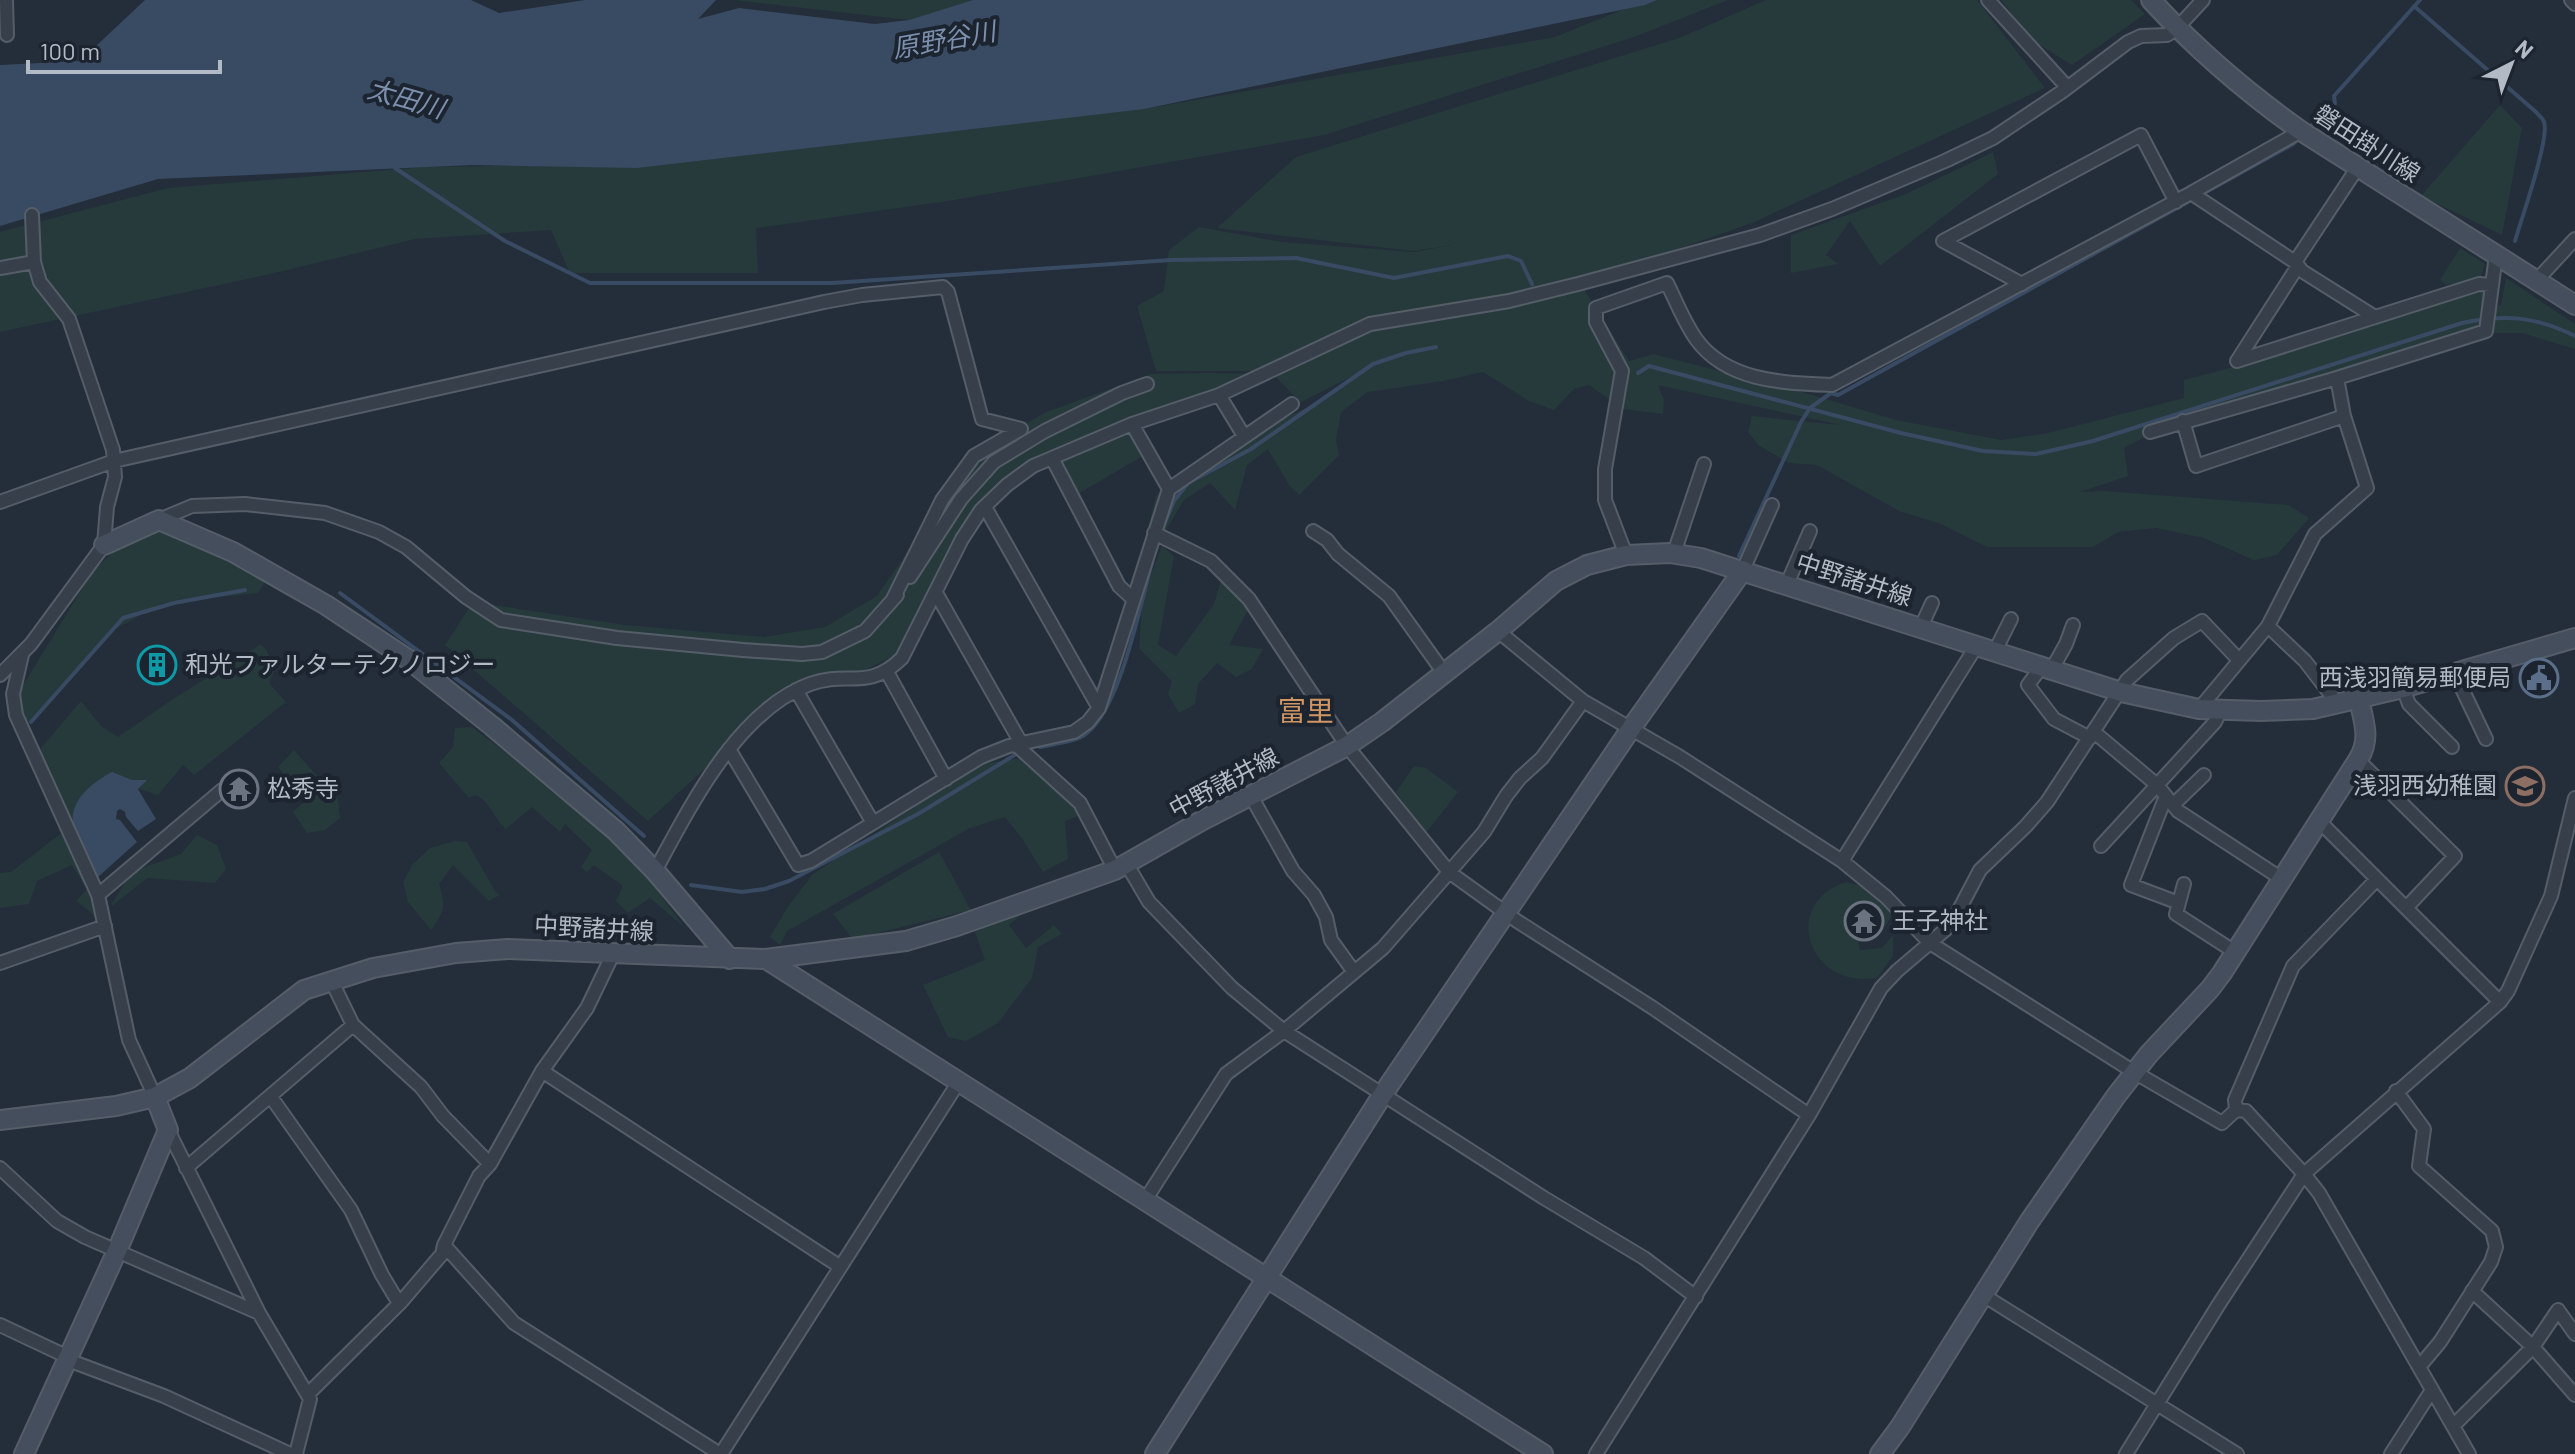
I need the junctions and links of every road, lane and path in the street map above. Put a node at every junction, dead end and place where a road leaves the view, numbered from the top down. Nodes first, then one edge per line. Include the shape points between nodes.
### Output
1 (6, 0) edge
2 (1988, 0) edge
3 (2151, 0) edge
4 (2203, 0) edge
5 (2172, 23) junction
6 (7, 35) dead end
7 (2067, 87) junction
8 (2301, 131) junction
9 (2358, 167) junction
10 (2191, 193) junction
11 (2176, 202) junction
12 (32, 215) dead end
13 (2575, 239) edge
14 (2496, 255) junction
15 (34, 262) junction
16 (2297, 264) junction
17 (0, 268) edge
18 (2537, 280) junction
19 (2022, 284) junction
20 (2492, 285) junction
21 (2575, 305) edge
22 (2375, 317) junction
23 (2337, 378) junction
24 (1147, 384) dead end
25 (1219, 395) junction
26 (1292, 404) dead end
27 (2344, 416) junction
28 (2183, 421) junction
29 (1132, 424) junction
30 (2150, 432) dead end
31 (1244, 436) junction
32 (1052, 458) junction
33 (114, 461) junction
34 (1704, 464) dead end
35 (1169, 489) junction
36 (0, 502) edge
37 (1772, 505) dead end
38 (985, 507) junction
39 (159, 520) junction
40 (1313, 531) dead end
41 (1810, 531) dead end
42 (1158, 535) junction
43 (104, 545) junction
44 (1674, 553) junction
45 (1626, 555) junction
46 (1743, 570) junction
47 (1787, 584) junction
48 (936, 593) junction
49 (893, 599) junction
50 (1133, 599) junction
51 (1932, 603) dead end
52 (2011, 619) dead end
53 (2073, 625) dead end
54 (2268, 626) junction
55 (1921, 627) junction
56 (1498, 631) junction
57 (2575, 638) edge
58 (1986, 648) junction
59 (22, 655) junction
60 (2239, 660) junction
61 (2047, 668) junction
62 (887, 672) junction
63 (1444, 673) junction
64 (2455, 674) junction
65 (0, 675) edge
66 (2403, 688) junction
67 (796, 690) junction
68 (2121, 692) junction
69 (2359, 700) junction
70 (1583, 701) junction
71 (2338, 704) junction
72 (1099, 708) junction
73 (2199, 709) junction
74 (2221, 710) junction
75 (1632, 727) junction
76 (2092, 735) junction
77 (2486, 739) dead end
78 (1018, 744) junction
79 (1347, 746) junction
80 (2452, 747) dead end
81 (729, 749) junction
82 (2358, 760) junction
83 (2204, 775) dead end
84 (946, 779) junction
85 (2157, 785) junction
86 (222, 790) dead end
87 (1251, 796) junction
88 (2575, 798) edge
89 (2170, 800) junction
90 (2319, 821) junction
91 (873, 823) junction
92 (2101, 846) dead end
93 (1842, 861) junction
94 (1121, 866) junction
95 (655, 871) junction
96 (1449, 872) junction
97 (2282, 879) junction
98 (2377, 879) junction
99 (2184, 884) dead end
100 (98, 895) junction
101 (2179, 903) junction
102 (2406, 908) junction
103 (1506, 914) junction
104 (105, 926) junction
105 (1930, 943) junction
106 (2235, 952) junction
107 (613, 954) junction
108 (730, 959) junction
109 (766, 959) junction
110 (0, 963) edge
111 (1354, 972) junction
112 (331, 980) junction
113 (2500, 1002) junction
114 (353, 1025) junction
115 (1284, 1031) junction
116 (542, 1071) junction
117 (2134, 1072) junction
118 (958, 1083) junction
119 (2396, 1091) junction
120 (1383, 1094) junction
121 (155, 1097) junction
122 (271, 1097) junction
123 (2236, 1110) junction
124 (1809, 1115) junction
125 (0, 1120) edge
126 (168, 1130) junction
127 (490, 1164) junction
128 (0, 1168) edge
129 (186, 1168) junction
130 (2304, 1174) junction
131 (1144, 1202) junction
132 (444, 1245) junction
133 (117, 1251) junction
134 (839, 1266) junction
135 (1267, 1280) junction
136 (2472, 1291) junction
137 (1983, 1295) junction
138 (1696, 1297) junction
139 (401, 1302) junction
140 (259, 1313) junction
141 (0, 1325) edge
142 (2575, 1334) edge
143 (2533, 1347) junction
144 (68, 1357) junction
145 (2419, 1367) junction
146 (2432, 1390) junction
147 (308, 1394) junction
148 (2575, 1395) edge
149 (2158, 1404) junction
150 (2453, 1426) junction
151 (24, 1454) edge
152 (293, 1454) edge
153 (720, 1454) edge
154 (1155, 1454) edge
155 (1543, 1454) edge
156 (1596, 1454) edge
157 (1880, 1454) edge
158 (2126, 1454) edge
159 (2237, 1454) edge
160 (2391, 1454) edge
161 (2469, 1454) edge

1 - 6 street
2 - 7 street
3 - 5 street, 磐田掛川線
4 - 5 street
5 - 7 street via 2167,35 2128,42
5 - 8 street, 磐田掛川線 via 2230,77
7 - 25 street via 1993,138 1832,209 1760,235 1523,298 1370,324
8 - 9 street, 磐田掛川線
8 - 10 street
9 - 14 street, 磐田掛川線
9 - 16 street
10 - 11 street
10 - 16 street
11 - 19 street
11 - 19 street via 2141,135 1943,241
12 - 15 street
13 - 18 street
14 - 18 street, 磐田掛川線
14 - 20 street
15 - 17 street
15 - 33 street via 40,282 69,319
16 - 22 street
16 - 22 street via 2237,361
18 - 21 street, 磐田掛川線
19 - 45 street via 1832,385 1774,382 1726,366 1696,340 1667,283 1596,308 1596,322 1622,371 1605,469 1605,500
20 - 22 street via 2479,284
20 - 23 street via 2486,331
23 - 27 street
23 - 28 street
24 - 49 street via 1045,431 994,462 961,499
25 - 29 street
25 - 31 street
26 - 31 street
27 - 28 street via 2196,466
27 - 54 street via 2367,488 2315,534
28 - 30 street
29 - 32 street
29 - 35 street
31 - 35 street
32 - 38 street via 1007,485
32 - 50 street via 1119,586
33 - 36 street
33 - 43 street
33 - 49 street via 824,302 943,287 982,419 1021,429 974,456 942,500
34 - 44 street
35 - 42 street
37 - 46 street
38 - 48 street via 962,539
38 - 72 street
39 - 43 street
39 - 49 street via 192,506 245,504 325,513 406,547 501,620 617,638 822,652 865,631
39 - 95 street via 233,552 409,660 616,831
40 - 63 street via 1389,596
41 - 47 street
42 - 50 street
42 - 79 street via 1211,561 1249,599
43 - 59 street
44 - 45 street, 中野諸井線
44 - 46 street, 中野諸井線
45 - 56 street, 中野諸井線 via 1587,565 1556,581
46 - 47 street, 中野諸井線
46 - 75 street
47 - 55 street, 中野諸井線
48 - 62 street via 902,658
48 - 78 street
50 - 72 street
51 - 55 street
52 - 58 street
53 - 61 street
54 - 60 street
54 - 71 street via 2305,661
55 - 58 street, 中野諸井線
56 - 63 street, 中野諸井線
56 - 70 street
57 - 64 street, 中野諸井線
58 - 61 street, 中野諸井線
58 - 93 street
59 - 65 street
59 - 100 street via 13,694 16,715
60 - 68 street via 2202,621 2174,638 2127,680
60 - 73 street
61 - 68 street, 中野諸井線
61 - 76 street via 2028,685 2054,719
62 - 67 street
62 - 84 street
63 - 79 street, 中野諸井線
64 - 66 street, 中野諸井線
64 - 77 street
66 - 69 street, 中野諸井線
66 - 80 street via 2409,704
67 - 81 street
67 - 91 street
68 - 73 street, 中野諸井線
68 - 76 street
69 - 71 street, 中野諸井線
69 - 82 street via 2367,736
70 - 75 street
70 - 96 street
71 - 74 street, 中野諸井線
72 - 78 street via 1074,732
73 - 74 street, 中野諸井線
74 - 85 street
75 - 93 street
75 - 103 street
76 - 85 street
76 - 105 street via 2047,802 1980,870 1951,925
78 - 84 street via 981,757
78 - 94 street via 1080,803
79 - 87 street, 中野諸井線
79 - 96 street
81 - 91 street via 798,865
81 - 95 street via 700,787
82 - 90 street
82 - 102 street via 2455,856
83 - 89 street
84 - 91 street
85 - 89 street
85 - 92 street
86 - 100 street
87 - 94 street, 中野諸井線
87 - 111 street via 1293,871 1314,895 1331,940
88 - 113 street via 2551,896
89 - 97 street via 2192,821
89 - 101 street via 2131,885
90 - 97 street
90 - 98 street
93 - 105 street
94 - 109 street, 中野諸井線 via 906,941
94 - 115 street via 1232,988
95 - 108 street
96 - 103 street
96 - 111 street via 1383,948
97 - 106 street
98 - 102 street
98 - 123 street via 2293,966 2235,1100
99 - 101 street
100 - 104 street
101 - 106 street via 2176,914
102 - 113 street
103 - 120 street
103 - 124 street
104 - 110 street
104 - 121 street via 129,1040
105 - 117 street
105 - 124 street via 1881,988
106 - 117 street via 2210,989
107 - 108 street, 中野諸井線
107 - 112 street, 中野諸井線 via 469,952
107 - 116 street via 587,1008
108 - 109 street, 中野諸井線
109 - 118 street
111 - 115 street
112 - 114 street
112 - 121 street, 中野諸井線 via 304,990 190,1078
113 - 119 street
114 - 122 street
114 - 127 street via 421,1087
115 - 120 street
115 - 131 street via 1226,1074
116 - 127 street
116 - 134 street
117 - 123 street via 2222,1123
117 - 137 street
118 - 131 street
118 - 134 street
119 - 130 street
119 - 136 street via 2424,1129 2419,1166 2492,1231 2496,1247
120 - 135 street
120 - 138 street via 1644,1258
121 - 125 street, 中野諸井線
121 - 126 street
122 - 129 street
122 - 139 street via 351,1210
123 - 130 street via 2246,1111
124 - 138 street
126 - 129 street
126 - 133 street
127 - 132 street
128 - 133 street via 57,1221
129 - 140 street
130 - 145 street
130 - 149 street
131 - 135 street
132 - 139 street
132 - 153 street via 514,1323
133 - 140 street
133 - 144 street
134 - 153 street
135 - 154 street
135 - 155 street
136 - 143 street
136 - 145 street
137 - 149 street
137 - 157 street
138 - 156 street
139 - 147 street
140 - 147 street
141 - 144 street
142 - 143 street via 2558,1310
143 - 148 street
143 - 150 street
144 - 151 street
144 - 152 street
145 - 146 street
146 - 150 street
146 - 160 street
147 - 152 street
149 - 158 street
149 - 159 street
150 - 161 street

